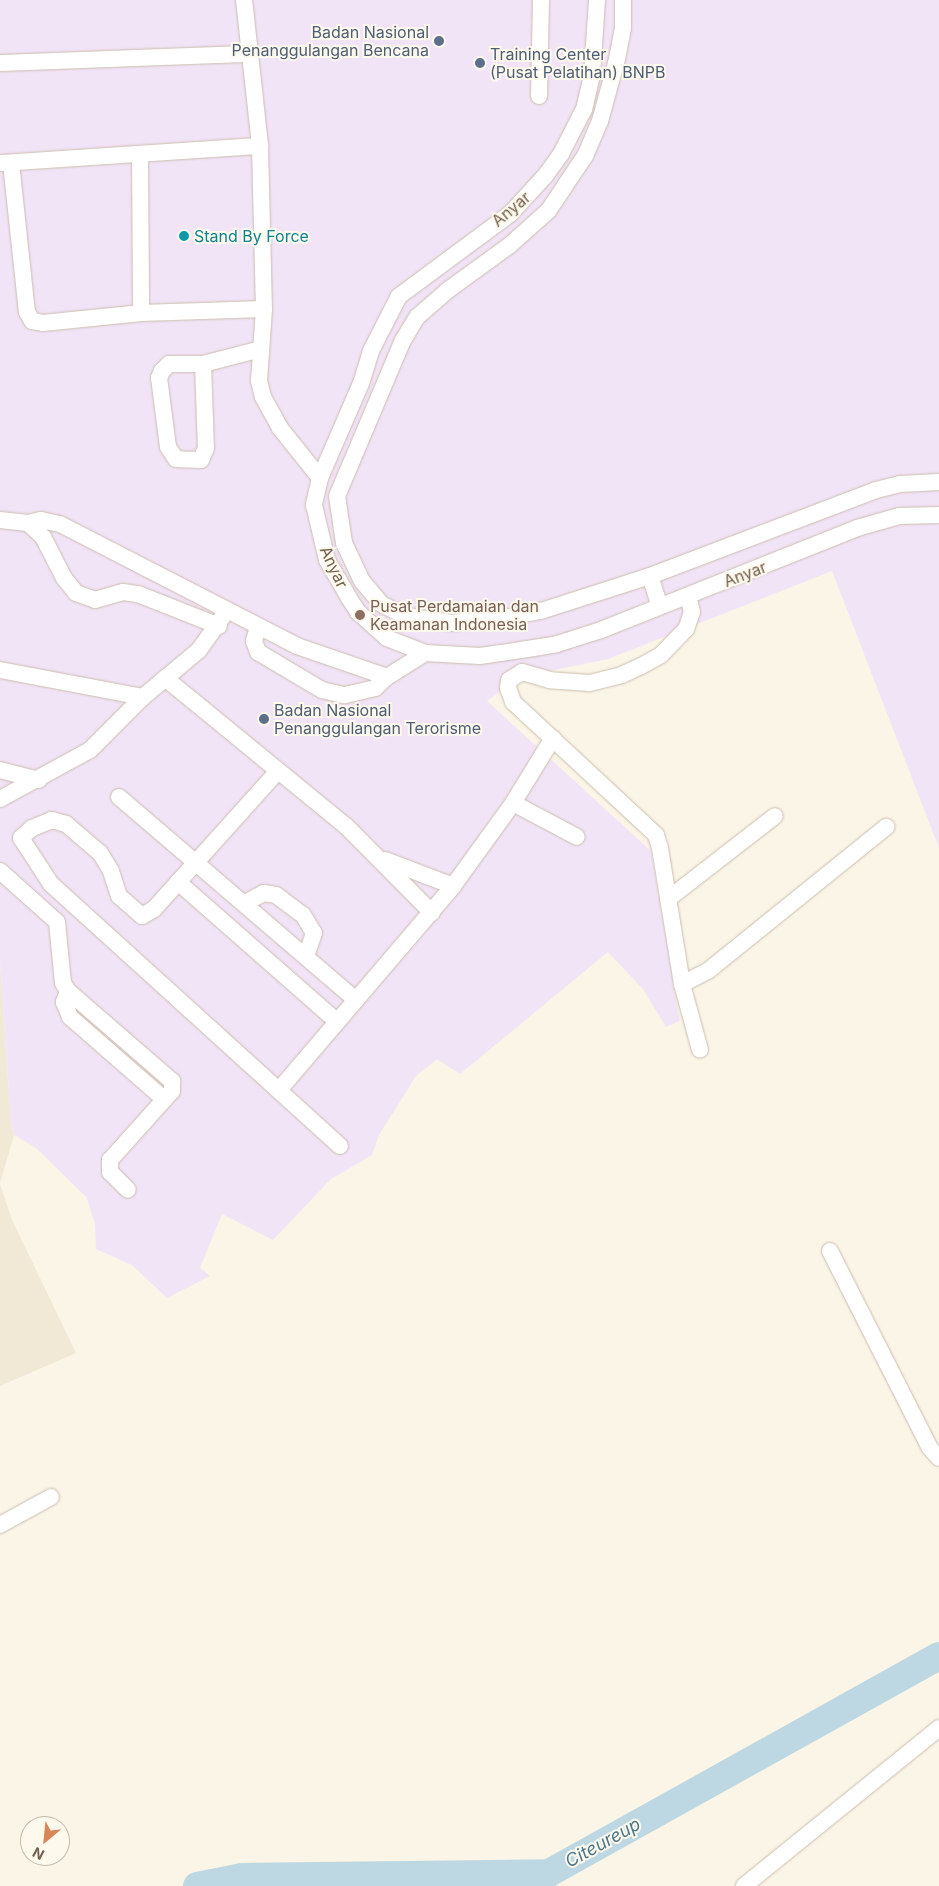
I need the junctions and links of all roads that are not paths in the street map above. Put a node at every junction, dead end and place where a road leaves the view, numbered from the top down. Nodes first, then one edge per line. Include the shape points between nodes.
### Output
1 (244, 0) edge
2 (541, 0) edge
3 (597, 0) edge
4 (623, 0) edge
5 (250, 54) junction
6 (0, 63) edge
7 (539, 96) dead end
8 (260, 146) junction
9 (140, 156) junction
10 (6, 163) edge
11 (429, 270) junction
12 (448, 290) junction
13 (264, 309) junction
14 (141, 313) junction
15 (261, 349) junction
16 (202, 364) junction
17 (320, 478) junction
18 (939, 482) edge
19 (314, 505) junction
20 (337, 506) junction
21 (939, 515) edge
22 (0, 520) edge
23 (28, 523) junction
24 (650, 576) junction
25 (688, 596) junction
26 (660, 606) junction
27 (222, 619) junction
28 (258, 627) junction
29 (425, 653) junction
30 (0, 670) edge
31 (387, 677) junction
32 (165, 678) junction
33 (143, 697) junction
34 (553, 738) junction
35 (0, 770) edge
36 (277, 772) junction
37 (38, 780) junction
38 (120, 797) dead end
39 (0, 799) edge
40 (513, 803) junction
41 (775, 816) dead end
42 (886, 826) dead end
43 (577, 837) dead end
44 (381, 858) junction
45 (196, 860) junction
46 (0, 871) edge
47 (178, 882) junction
48 (453, 886) junction
49 (668, 899) junction
50 (245, 903) junction
51 (432, 912) junction
52 (306, 956) junction
53 (682, 984) junction
54 (68, 991) junction
55 (356, 1000) junction
56 (336, 1021) junction
57 (114, 1031) junction
58 (102, 1045) junction
59 (700, 1050) dead end
60 (279, 1090) junction
61 (164, 1099) junction
62 (340, 1146) dead end
63 (128, 1190) dead end
64 (830, 1250) dead end
65 (939, 1458) edge
66 (50, 1498) dead end
67 (0, 1526) edge
68 (939, 1728) edge
69 (744, 1886) edge

1 - 5 street
2 - 7 street
3 - 11 street, Anyar via 592,75 584,108 562,154 510,214
4 - 12 street, Anyar via 623,28 616,63 600,121 584,156 548,211 510,245
5 - 6 street
5 - 8 street
8 - 9 street
8 - 13 street
9 - 10 street
9 - 14 street
10 - 14 street via 27,312 32,321 43,323
11 - 12 street
11 - 17 street, Anyar via 392,304
12 - 20 street, Anyar via 410,327 344,475
13 - 14 street
13 - 15 street
15 - 16 street
15 - 17 street via 259,381 263,397 280,428
16 - 16 street via 206,448 201,460 176,459 168,447 159,378 169,364
17 - 19 street, Anyar
18 - 24 street, Anyar via 900,484 876,490
19 - 20 street
19 - 29 street, Anyar via 327,560 358,612 386,638
20 - 24 street, Anyar via 344,543 373,596 393,611 428,621 452,623 541,611
21 - 25 street, Anyar via 898,516 857,528
22 - 23 street
23 - 27 street via 41,520 60,524
23 - 27 street via 43,538 64,578 76,593 95,600 123,592 138,594
24 - 26 street
25 - 26 street, Anyar
25 - 34 street via 692,612 686,629 661,655 635,669 589,682 550,680 522,672 509,680 513,702
26 - 29 street, Anyar via 557,644 480,656
27 - 28 street
27 - 32 street via 198,650
28 - 31 street via 297,646
28 - 31 street via 254,641 258,652 322,690 354,694 374,688
29 - 31 street
30 - 33 street
32 - 33 street
32 - 36 street
33 - 37 street via 90,750
34 - 40 street
34 - 49 street via 650,827 660,848
35 - 37 street
36 - 44 street
36 - 45 street
37 - 39 street
38 - 45 street
40 - 43 street
40 - 48 street
41 - 49 street
42 - 53 street via 709,970
44 - 48 street
44 - 51 street
45 - 47 street
45 - 50 street
46 - 54 street via 57,922 63,984
47 - 56 street
47 - 60 street via 154,909 142,916 119,896 111,871 100,853 66,824 52,820 32,828 20,838 51,884
48 - 51 street
49 - 53 street
50 - 52 street
50 - 52 street via 264,893 276,895 303,915 314,933
51 - 55 street
52 - 55 street
53 - 59 street
54 - 57 street
54 - 58 street via 64,1002 67,1013
55 - 56 street
56 - 60 street
57 - 58 street
57 - 61 street via 172,1081 172,1091
58 - 61 street
60 - 62 street
61 - 63 street via 110,1160 110,1172
64 - 65 street via 930,1448
66 - 67 street
68 - 69 street

